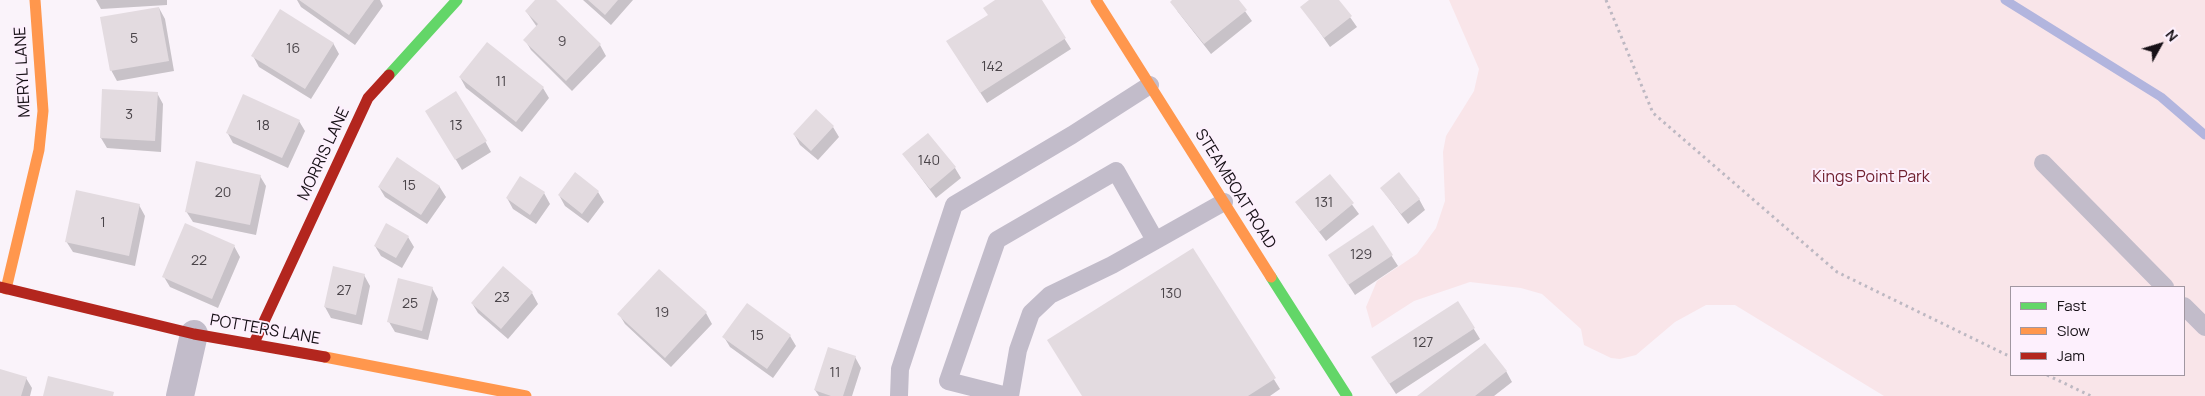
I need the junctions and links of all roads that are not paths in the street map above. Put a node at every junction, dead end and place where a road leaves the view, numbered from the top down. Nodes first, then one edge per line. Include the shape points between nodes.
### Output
1 (35, 0) edge
2 (457, 0) edge
3 (1096, 0) edge
4 (1150, 86) junction
5 (2043, 163) dead end
6 (1224, 202) junction
7 (1155, 240) junction
8 (2164, 286) edge
9 (3, 288) edge
10 (2185, 307) edge
11 (2205, 327) edge
12 (194, 334) junction
13 (254, 343) junction
14 (180, 396) edge
15 (526, 396) edge
16 (899, 396) edge
17 (1009, 396) edge
18 (1347, 396) edge

1 - 9 street, MERYL LANE via 44,111 39,150
2 - 13 street, MORRIS LANE via 368,98
3 - 4 street, STEAMBOAT ROAD
4 - 6 street, STEAMBOAT ROAD
4 - 16 lane via 954,205 900,369
5 - 8 lane
6 - 7 lane
6 - 18 street, STEAMBOAT ROAD
7 - 17 lane via 1050,295 1031,313 1018,350
7 - 17 lane via 1116,171 997,240 948,381
9 - 12 street, POTTERS LANE
10 - 11 lane
12 - 13 street, POTTERS LANE
12 - 14 street
13 - 15 street, POTTERS LANE

